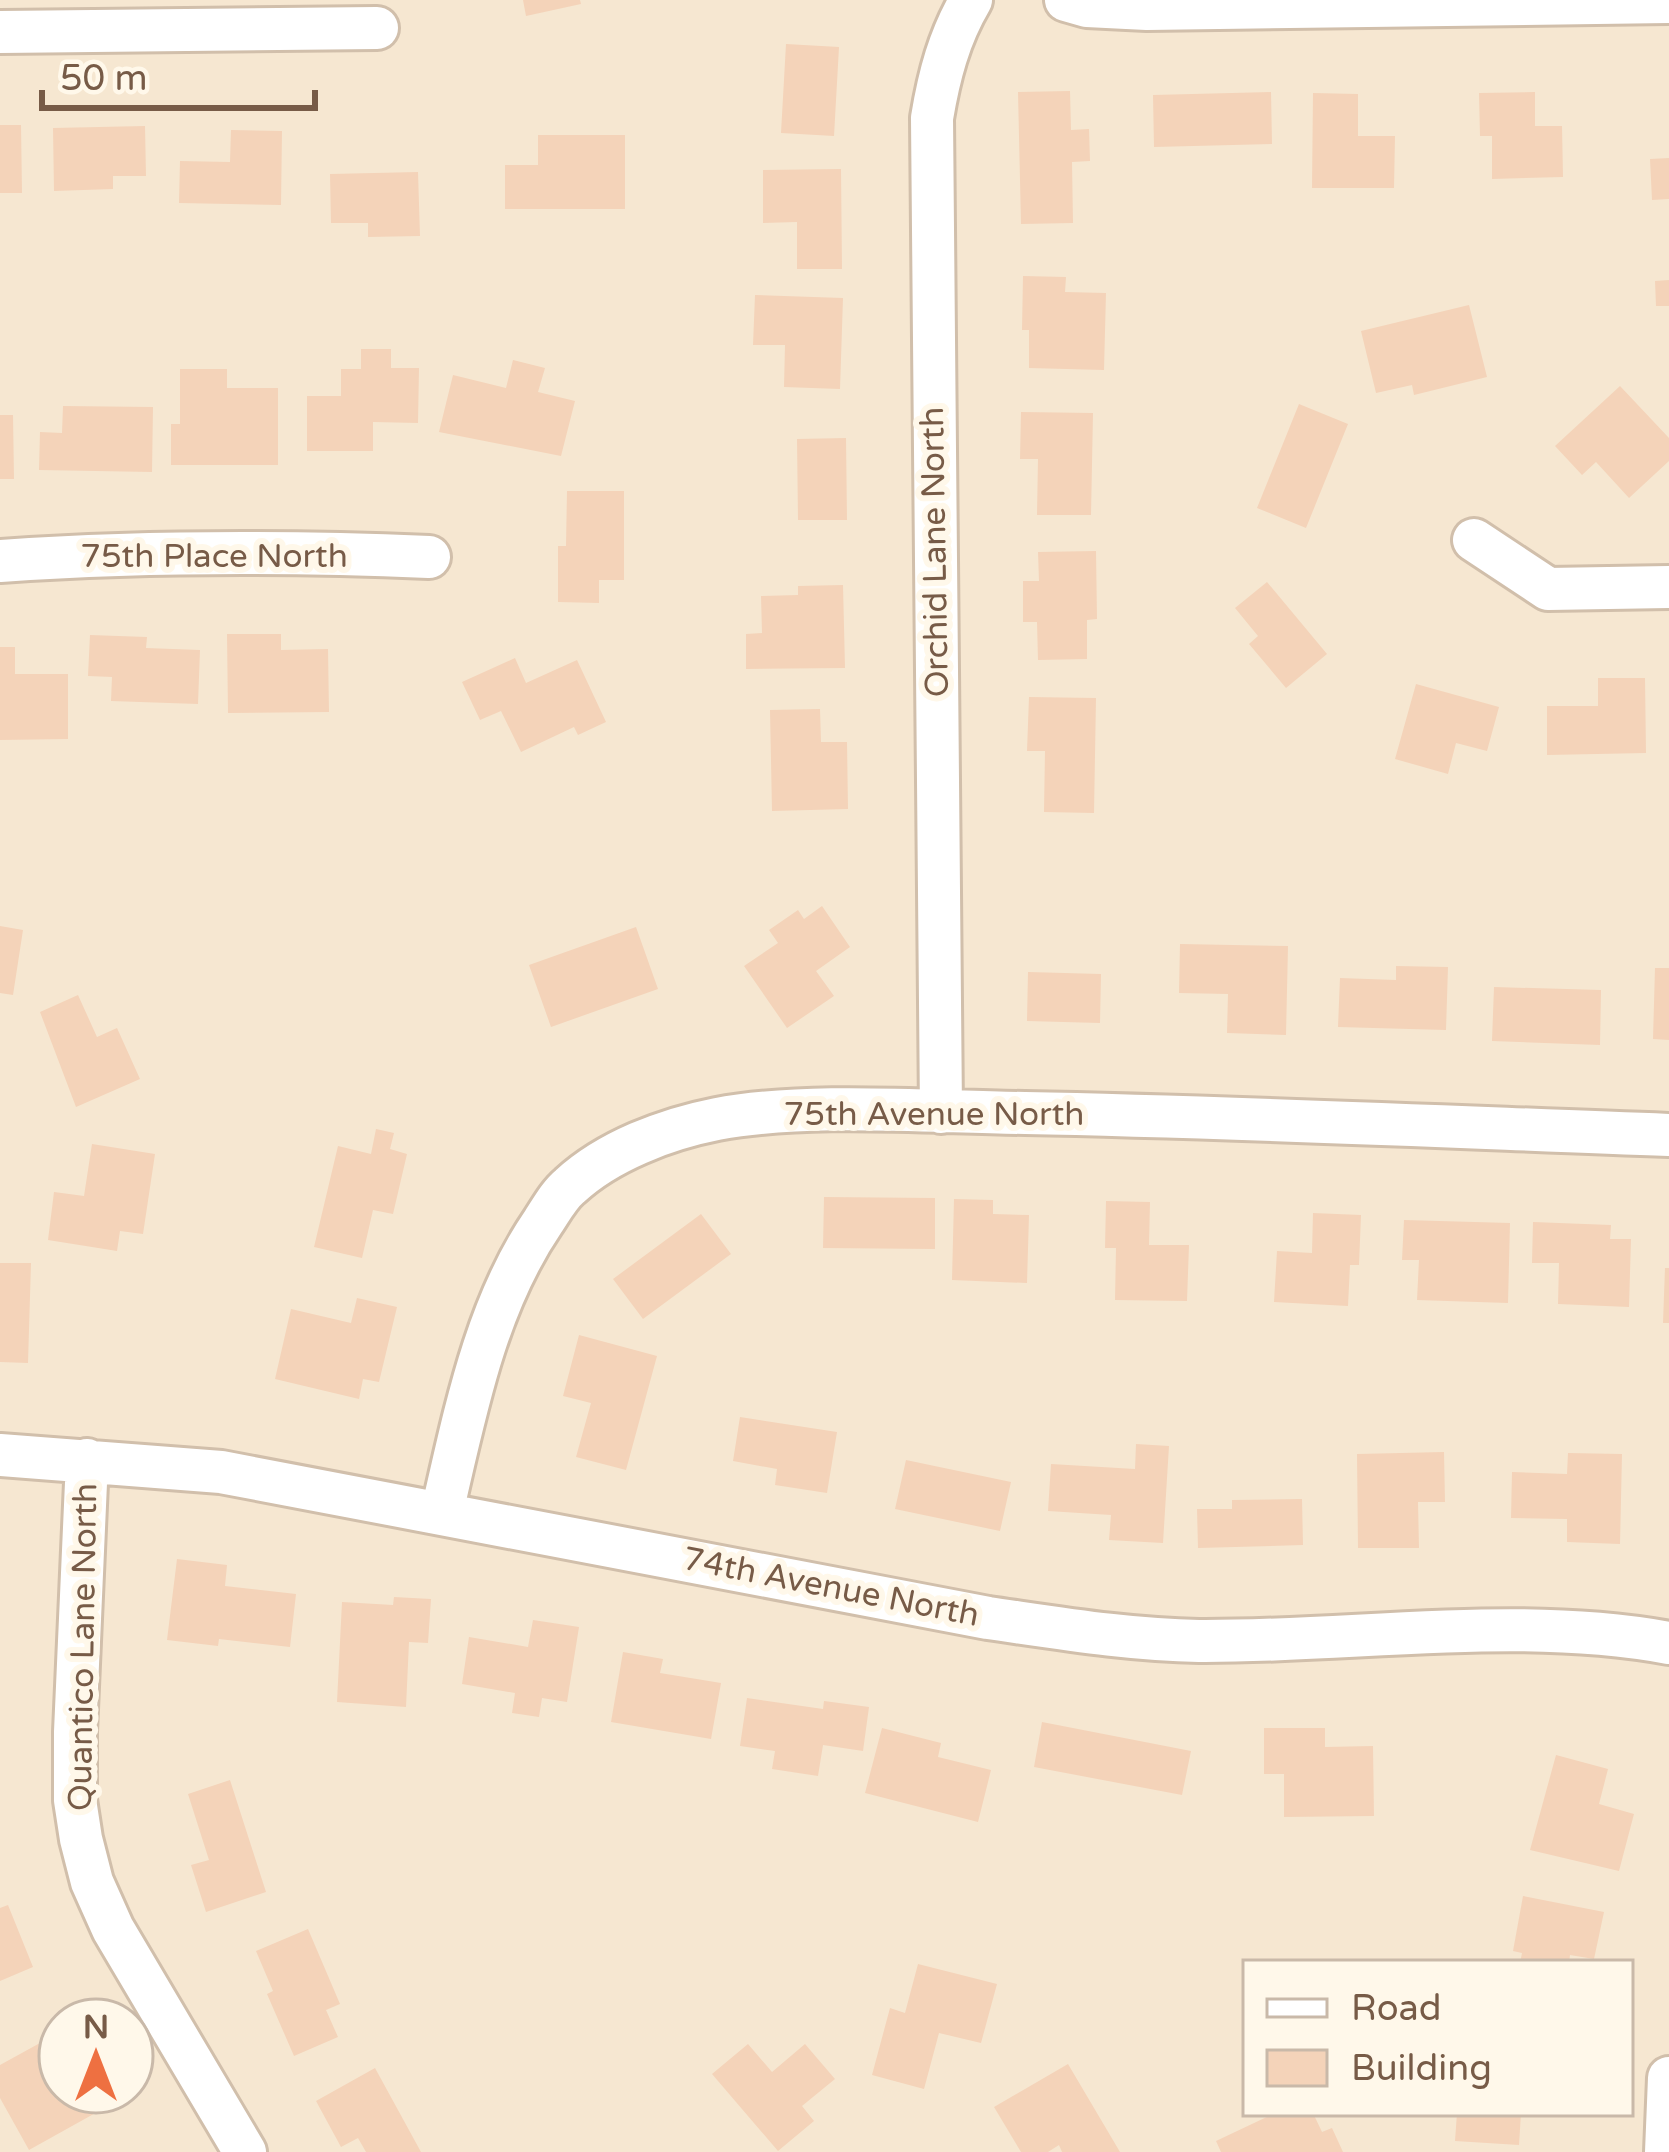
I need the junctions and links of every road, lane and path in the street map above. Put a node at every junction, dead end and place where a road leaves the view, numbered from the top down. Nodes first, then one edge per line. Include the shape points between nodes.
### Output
1 (970, 0) edge
2 (1066, 0) edge
3 (1669, 2) edge
4 (377, 28) dead end
5 (0, 32) edge
6 (1474, 540) dead end
7 (429, 557) dead end
8 (0, 561) edge
9 (1669, 587) edge
10 (940, 1112) junction
11 (1669, 1136) edge
12 (0, 1455) edge
13 (87, 1460) junction
14 (442, 1511) junction
15 (1669, 1643) edge
16 (1669, 2078) edge
17 (245, 2152) edge
18 (1666, 2152) edge

1 - 10 street, Orchid Lane North via 932,118
2 - 3 street via 1147,9
4 - 5 street
6 - 9 street via 1548,589
7 - 8 street, 75th Place North via 272,550
10 - 11 street, 75th Avenue North
10 - 14 street, 75th Avenue North via 716,1119 611,1156 567,1188 520,1256 496,1312
12 - 13 street, 74th Avenue North
13 - 14 street, 74th Avenue North via 221,1472
13 - 17 street, Quantico Lane North via 75,1732 81,1839 113,1929
14 - 15 street, 74th Avenue North via 1092,1634 1197,1641 1526,1630
16 - 18 street

